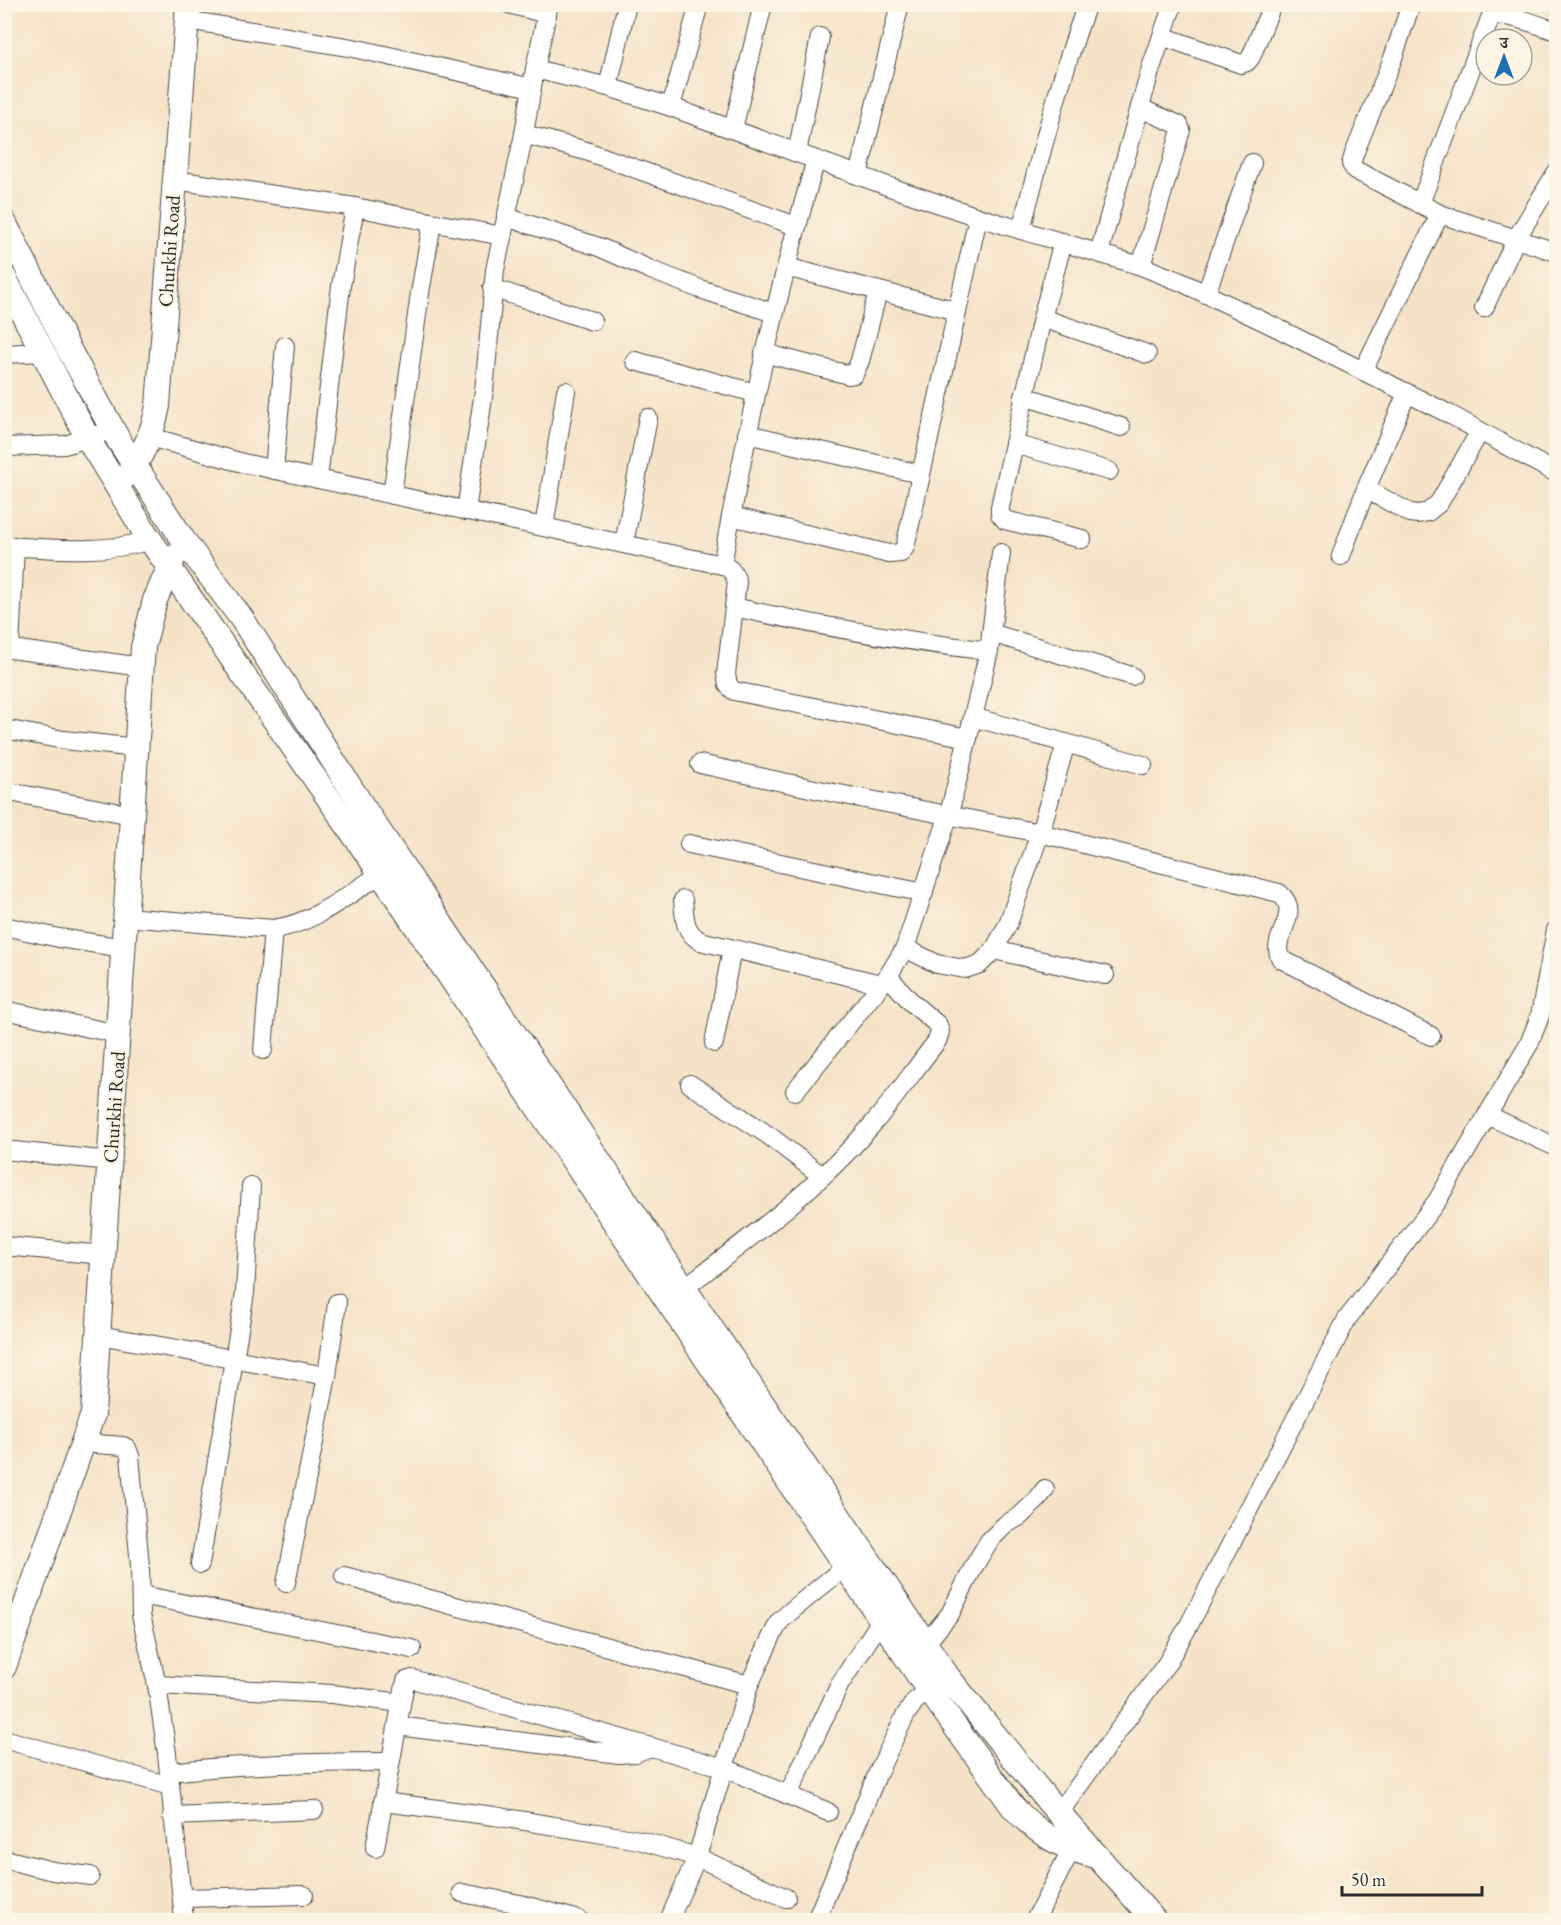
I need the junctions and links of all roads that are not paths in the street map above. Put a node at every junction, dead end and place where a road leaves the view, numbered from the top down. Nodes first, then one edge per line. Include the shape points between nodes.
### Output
1 (509, 4) edge
2 (627, 4) edge
3 (699, 4) edge
4 (763, 4) edge
5 (900, 4) edge
6 (1087, 4) edge
7 (1173, 4) edge
8 (1409, 5) edge
9 (548, 9) edge
10 (1270, 10) dead end
11 (187, 12) edge
12 (1557, 31) edge
13 (1162, 36) junction
14 (820, 37) dead end
15 (535, 69) junction
16 (608, 87) junction
17 (532, 88) junction
18 (671, 106) junction
19 (1140, 108) junction
20 (733, 129) junction
21 (524, 134) junction
22 (797, 153) junction
23 (816, 160) junction
24 (1252, 163) dead end
25 (1557, 173) edge
26 (858, 175) junction
27 (175, 180) junction
28 (1420, 204) junction
29 (355, 207) junction
30 (1440, 214) junction
31 (978, 217) junction
32 (506, 218) junction
33 (4, 222) edge
34 (432, 223) junction
35 (796, 226) junction
36 (1021, 230) junction
37 (502, 236) junction
38 (1516, 238) junction
39 (1063, 242) junction
40 (1557, 252) edge
41 (1099, 253) junction
42 (1141, 266) junction
43 (786, 267) junction
44 (4, 277) edge
45 (492, 288) junction
46 (878, 291) junction
47 (1206, 294) junction
48 (1484, 308) dead end
49 (957, 311) junction
50 (774, 313) junction
51 (1042, 318) junction
52 (592, 321) dead end
53 (285, 346) dead end
54 (43, 352) junction
55 (4, 354) edge
56 (764, 354) junction
57 (1147, 354) dead end
58 (635, 361) dead end
59 (1363, 371) junction
60 (566, 391) dead end
61 (755, 393) junction
62 (1407, 393) junction
63 (1024, 396) junction
64 (648, 418) dead end
65 (1121, 427) dead end
66 (112, 429) junction
67 (1480, 431) junction
68 (747, 434) junction
69 (150, 436) junction
70 (88, 439) junction
71 (1014, 444) junction
72 (4, 447) edge
73 (135, 466) junction
74 (274, 470) junction
75 (1110, 471) dead end
76 (1557, 473) edge
77 (920, 474) junction
78 (318, 479) junction
79 (117, 488) junction
80 (1366, 489) junction
81 (392, 495) junction
82 (466, 511) junction
83 (731, 516) junction
84 (544, 527) junction
85 (1082, 539) dead end
86 (151, 540) junction
87 (184, 541) junction
88 (624, 544) junction
89 (10, 546) edge
90 (1001, 553) dead end
91 (1341, 556) dead end
92 (722, 565) junction
93 (168, 567) junction
94 (734, 607) junction
95 (990, 642) junction
96 (7, 648) edge
97 (142, 667) junction
98 (1132, 676) dead end
99 (974, 717) junction
100 (4, 729) edge
101 (968, 738) junction
102 (1066, 743) junction
103 (137, 748) junction
104 (700, 764) dead end
105 (1143, 765) dead end
106 (4, 791) edge
107 (949, 814) junction
108 (132, 815) junction
109 (1040, 833) junction
110 (689, 844) dead end
111 (381, 874) junction
112 (924, 894) junction
113 (683, 900) dead end
114 (126, 917) junction
115 (4, 926) edge
116 (273, 929) junction
117 (1557, 930) edge
118 (124, 948) junction
119 (905, 948) junction
120 (732, 949) junction
121 (994, 950) junction
122 (1105, 975) dead end
123 (885, 980) junction
124 (4, 1010) edge
125 (118, 1034) junction
126 (1431, 1036) dead end
127 (714, 1043) dead end
128 (263, 1050) dead end
129 (690, 1084) dead end
130 (795, 1091) dead end
131 (1487, 1115) junction
132 (1557, 1147) edge
133 (4, 1150) edge
134 (110, 1161) junction
135 (822, 1176) junction
136 (251, 1186) dead end
137 (4, 1246) edge
138 (104, 1255) junction
139 (684, 1288) junction
140 (337, 1303) dead end
141 (99, 1335) junction
142 (234, 1359) junction
143 (327, 1377) junction
144 (83, 1443) junction
145 (1045, 1489) dead end
146 (200, 1564) dead end
147 (846, 1566) junction
148 (344, 1576) dead end
149 (286, 1583) dead end
150 (141, 1595) junction
151 (882, 1619) junction
152 (10, 1636) edge
153 (926, 1643) junction
154 (412, 1649) dead end
155 (4, 1666) edge
156 (948, 1677) junction
157 (157, 1685) junction
158 (749, 1685) junction
159 (928, 1689) junction
160 (401, 1703) junction
161 (397, 1726) junction
162 (4, 1739) edge
163 (651, 1747) junction
164 (390, 1762) junction
165 (725, 1768) junction
166 (169, 1779) junction
167 (788, 1795) junction
168 (383, 1802) junction
169 (314, 1810) dead end
170 (828, 1812) dead end
171 (1059, 1813) junction
172 (172, 1816) junction
173 (375, 1848) dead end
174 (1071, 1850) junction
175 (1095, 1856) junction
176 (697, 1857) junction
177 (4, 1859) edge
178 (90, 1876) dead end
179 (462, 1893) dead end
180 (303, 1895) dead end
181 (182, 1898) junction
182 (786, 1898) dead end
183 (184, 1920) edge
184 (579, 1920) edge
185 (669, 1920) edge
186 (816, 1920) edge
187 (1035, 1920) edge
188 (1154, 1920) edge

1 - 9 street
2 - 16 street
3 - 18 street
4 - 20 street
5 - 26 street
6 - 36 street via 1050,116
7 - 13 street
8 - 28 street via 1393,58 1351,164 1355,170
9 - 15 street
10 - 13 street via 1251,57 1241,64
11 - 17 street
11 - 27 street, Churkhi Road
12 - 28 street via 1506,16 1491,16
13 - 19 street
14 - 22 street
15 - 16 street
15 - 17 street
16 - 18 street
17 - 21 street
18 - 20 street
19 - 41 street
19 - 42 street via 1179,125 1181,130
20 - 22 street
21 - 32 street
21 - 35 street via 616,161
22 - 23 street
23 - 26 street
23 - 35 street
24 - 47 street
25 - 38 street
26 - 31 street
27 - 29 street
27 - 69 street, Churkhi Road via 158,406
28 - 30 street
29 - 34 street
29 - 78 street via 341,286
30 - 38 street
30 - 59 street
31 - 36 street
31 - 49 street
32 - 37 street
32 - 50 street via 599,247 671,278
33 - 66 street
34 - 37 street
34 - 81 street
35 - 43 street
36 - 39 street
37 - 45 street
38 - 40 street
38 - 48 street
39 - 41 street
39 - 51 street
41 - 42 street
42 - 47 street
43 - 46 street
43 - 50 street
44 - 54 street
45 - 52 street
45 - 82 street via 484,391
46 - 49 street
46 - 56 street via 854,374
47 - 59 street
49 - 77 street
50 - 56 street
51 - 57 street
51 - 63 street
53 - 74 street
54 - 55 street
54 - 70 street
56 - 61 street
58 - 61 street
59 - 62 street
60 - 84 street
61 - 68 street
62 - 67 street
62 - 80 street
63 - 65 street
63 - 71 street
64 - 88 street
66 - 70 street
66 - 73 street
67 - 76 street
67 - 80 street via 1439,503 1428,512 1410,513
68 - 77 street
68 - 83 street
69 - 73 street, Churkhi Road
69 - 74 street
70 - 72 street via 65,445
70 - 79 street
71 - 75 street
71 - 85 street via 1000,514 1005,520
73 - 79 street, Churkhi Road
73 - 87 street
74 - 78 street
77 - 83 street via 905,547 895,555
78 - 81 street
79 - 86 street
80 - 91 street
81 - 82 street
82 - 84 street
83 - 92 street
84 - 88 street
86 - 89 street via 108,549
86 - 93 street
87 - 93 street, Churkhi Road
87 - 139 street via 242,619
88 - 92 street
89 - 96 street
90 - 95 street
92 - 94 street via 735,574
93 - 97 street, Churkhi Road via 148,621
93 - 111 street
94 - 95 street via 899,640
94 - 101 street via 726,674 734,692
95 - 98 street
95 - 99 street
96 - 97 street
97 - 103 street, Churkhi Road
99 - 101 street
99 - 102 street
100 - 103 street
101 - 107 street
102 - 105 street
102 - 109 street
103 - 108 street, Churkhi Road
104 - 107 street
106 - 108 street
107 - 109 street
107 - 112 street
108 - 114 street, Churkhi Road
109 - 121 street via 1008,924
109 - 126 street via 1279,893 1290,907 1277,954 1281,959
110 - 112 street
111 - 116 street via 308,920
111 - 147 street
112 - 119 street
113 - 120 street via 691,935
114 - 116 street
114 - 118 street, Churkhi Road
115 - 118 street
116 - 128 street
117 - 131 street via 1540,1016 1529,1044
118 - 125 street, Churkhi Road
119 - 121 street via 937,964 965,969 980,964
119 - 123 street
120 - 123 street
120 - 127 street
121 - 122 street
123 - 130 street
123 - 135 street via 938,1025 940,1032 871,1126
124 - 125 street
125 - 134 street, Churkhi Road
129 - 135 street
131 - 132 street
131 - 171 street via 1437,1202 1347,1320 1167,1663
133 - 134 street
134 - 138 street, Churkhi Road
135 - 139 street via 771,1222
136 - 142 street via 245,1293
137 - 138 street
138 - 141 street, Churkhi Road
139 - 153 street
140 - 143 street
141 - 142 street
141 - 144 street, Churkhi Road via 93,1414
142 - 143 street
142 - 146 street
143 - 149 street
144 - 150 street via 127,1448
144 - 152 street, Churkhi Road
145 - 153 street via 989,1541 950,1614
147 - 151 street
147 - 158 street via 779,1623
148 - 158 street
150 - 154 street
150 - 157 street via 141,1615
151 - 159 street
151 - 167 street via 840,1683
152 - 155 street, Churkhi Road
153 - 156 street
156 - 159 street
156 - 171 street
157 - 160 street via 332,1694
157 - 166 street
158 - 165 street
159 - 174 street via 1014,1807 1030,1825
159 - 186 street via 905,1716
160 - 161 street
160 - 163 street via 406,1681 412,1678
161 - 163 street via 610,1753 635,1753
161 - 164 street
162 - 166 street
163 - 165 street
164 - 166 street via 291,1762
164 - 168 street
165 - 167 street
165 - 176 street
166 - 172 street
167 - 170 street
168 - 173 street
168 - 176 street via 595,1832
169 - 172 street
171 - 175 street
172 - 181 street
174 - 175 street
174 - 187 street
175 - 188 street
176 - 182 street
176 - 185 street
177 - 178 street
179 - 184 street
180 - 181 street
181 - 183 street

